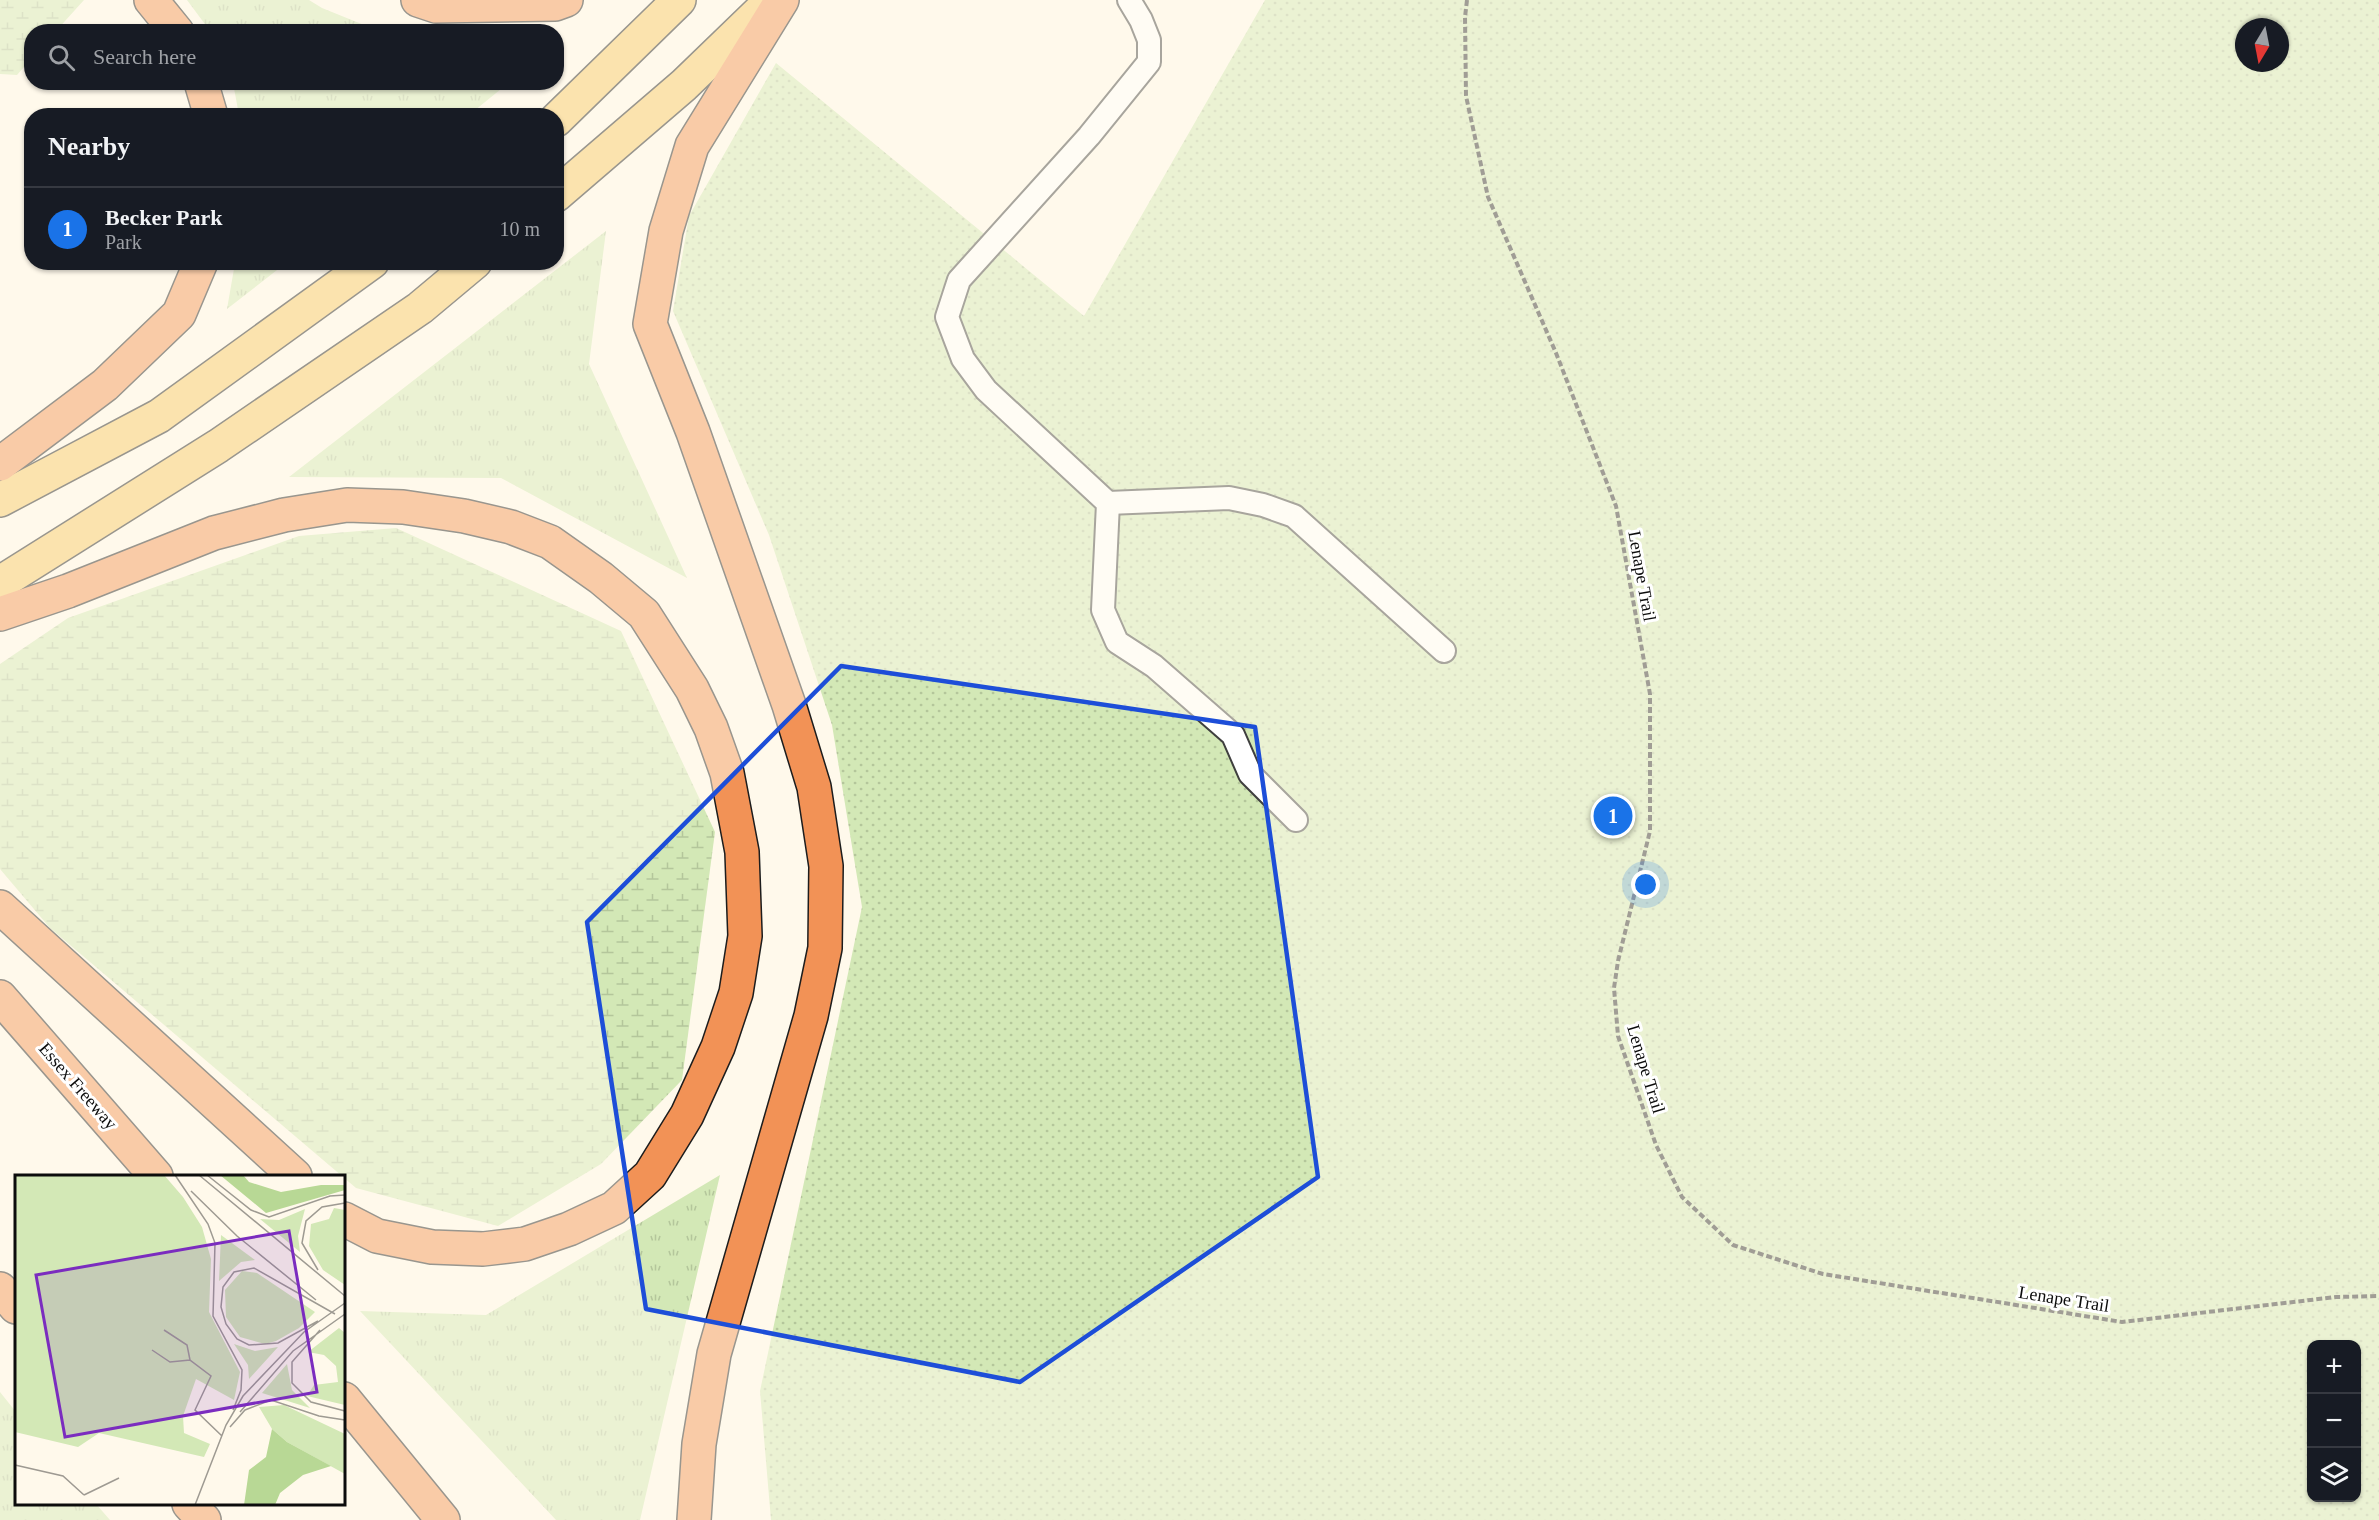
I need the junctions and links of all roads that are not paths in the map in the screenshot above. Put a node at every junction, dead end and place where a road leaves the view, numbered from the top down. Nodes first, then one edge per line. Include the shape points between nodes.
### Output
1 (151, 0) edge
2 (418, 0) edge
3 (566, 0) edge
4 (679, 0) edge
5 (772, 0) edge
6 (782, 0) edge
7 (1129, 0) edge
8 (170, 24) edge
9 (203, 90) edge
10 (209, 108) edge
11 (564, 112) edge
12 (564, 188) edge
13 (198, 270) edge
14 (361, 270) edge
15 (465, 270) edge
16 (0, 464) edge
17 (0, 500) edge
18 (1108, 503) junction
19 (0, 583) edge
20 (0, 614) edge
21 (1444, 651) dead end
22 (1296, 820) dead end
23 (0, 907) edge
24 (0, 997) edge
25 (155, 1175) edge
26 (294, 1175) edge
27 (345, 1220) edge
28 (0, 1289) edge
29 (15, 1306) edge
30 (345, 1400) edge
31 (191, 1505) edge
32 (204, 1520) edge
33 (443, 1520) edge
34 (694, 1520) edge

1 - 8 highway
2 - 3 highway via 436,6 555,4
4 - 11 main road
5 - 12 main road via 684,86
6 - 34 highway via 692,146 666,231 650,324 693,432 789,705 814,787 826,866 825,948 811,1016 714,1354 699,1444
7 - 18 lane via 1149,40 1149,62 1089,136 959,280 947,318 963,359 986,390
9 - 10 highway
13 - 16 highway via 179,314 105,384
14 - 17 main road via 159,416
15 - 19 main road via 420,308 218,446
18 - 21 lane via 1229,498 1294,516
18 - 22 lane via 1103,610 1117,642 1154,666 1233,735 1250,774
20 - 27 highway via 213,533 284,515 347,505 403,507 511,527 550,542 644,614 692,689 727,773 742,852 745,936 736,993 718,1047 687,1115 650,1174 614,1208 525,1244 483,1249 432,1247 377,1236
23 - 26 highway
24 - 25 highway, Essex Freeway
28 - 29 highway
30 - 33 highway
31 - 32 highway

